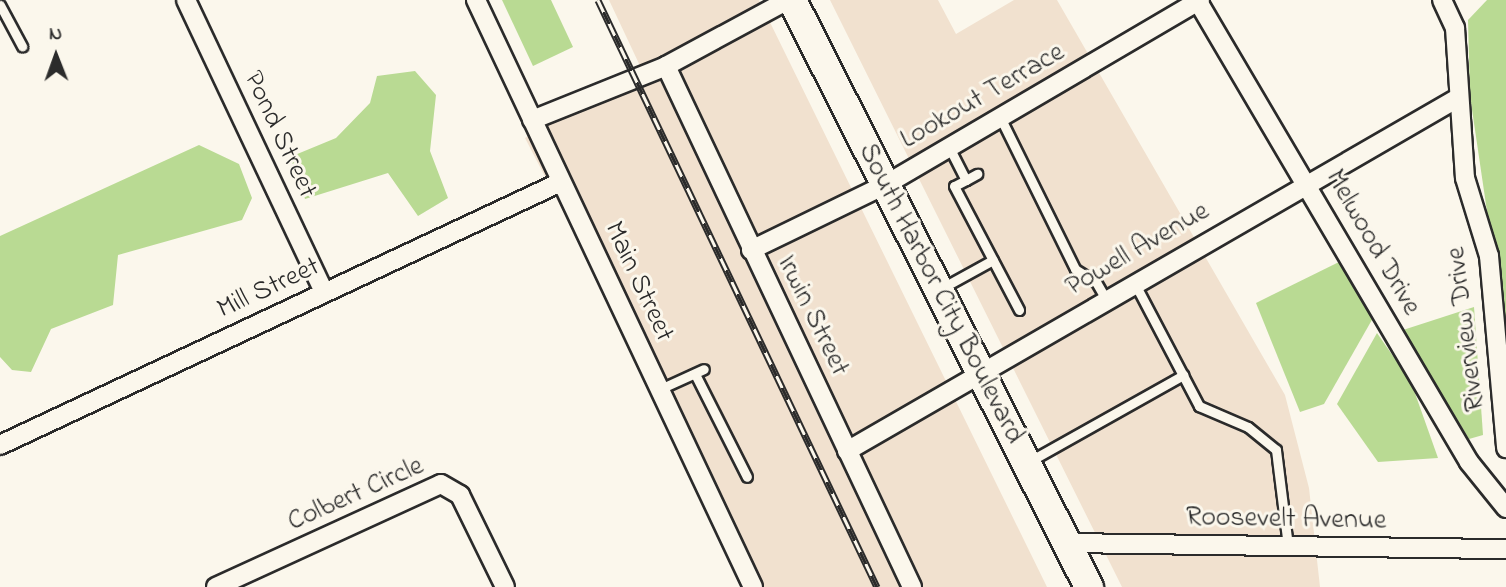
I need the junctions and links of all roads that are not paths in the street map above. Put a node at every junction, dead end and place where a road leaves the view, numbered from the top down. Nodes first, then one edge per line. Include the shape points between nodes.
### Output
1 (187, 0) edge
2 (476, 0) edge
3 (790, 0) edge
4 (1198, 0) edge
5 (1442, 0) edge
6 (0, 5) edge
7 (22, 46) dead end
8 (666, 66) junction
9 (1458, 98) junction
10 (1000, 117) junction
11 (532, 120) junction
12 (949, 147) junction
13 (1017, 152) junction
14 (1007, 158) dead end
15 (977, 174) dead end
16 (966, 180) junction
17 (561, 181) junction
18 (1307, 184) junction
19 (885, 185) junction
20 (751, 250) junction
21 (993, 260) junction
22 (1134, 283) junction
23 (938, 289) junction
24 (324, 292) junction
25 (1106, 299) junction
26 (1018, 310) dead end
27 (704, 369) dead end
28 (980, 371) junction
29 (695, 374) junction
30 (1183, 375) junction
31 (660, 389) junction
32 (0, 445) edge
33 (1506, 448) edge
34 (847, 451) junction
35 (1026, 463) junction
36 (747, 477) dead end
37 (1506, 508) edge
38 (1066, 543) junction
39 (1288, 546) junction
40 (1506, 550) edge
41 (216, 587) edge
42 (505, 587) edge
43 (753, 587) edge
44 (912, 587) edge
45 (1088, 587) edge

1 - 24 street, Pond Street
2 - 11 street, Main Street
3 - 8 street
3 - 19 main road, South Harbor City Boulevard
4 - 10 street, Lookout Terrace
4 - 18 street, Melwood Drive
5 - 9 street, Riverview Drive via 1455,28
6 - 7 lane
8 - 11 street
8 - 20 street, Irwin Street
9 - 18 street, Powell Avenue
9 - 33 street, Riverview Drive via 1465,178 1491,270
10 - 12 street, Lookout Terrace
10 - 13 lane
11 - 17 street, Main Street
12 - 16 lane
12 - 19 street, Lookout Terrace
13 - 14 lane
13 - 25 lane via 1075,269 1096,282
15 - 16 lane
16 - 21 lane via 954,186
17 - 24 street, Mill Street
17 - 31 street, Main Street
18 - 22 street, Powell Avenue
18 - 37 street, Melwood Drive via 1469,462
19 - 20 street, Lookout Terrace
19 - 23 main road, South Harbor City Boulevard
20 - 34 street, Irwin Street
21 - 23 lane
21 - 26 lane
22 - 25 street, Powell Avenue
22 - 30 lane
23 - 28 main road, South Harbor City Boulevard
24 - 32 street, Mill Street
25 - 28 street, Powell Avenue
27 - 29 lane
28 - 34 street, Powell Avenue
28 - 35 main road, South Harbor City Boulevard
29 - 31 lane
29 - 36 lane
30 - 35 lane
30 - 39 lane via 1199,406 1248,428 1276,450
31 - 43 street, Main Street
34 - 44 street, Irwin Street
35 - 38 main road, South Harbor City Boulevard
38 - 39 street, Roosevelt Avenue
38 - 45 main road, South Harbor City Boulevard
39 - 40 street, Roosevelt Avenue
41 - 42 street, Colbert Circle via 441,484 460,495

